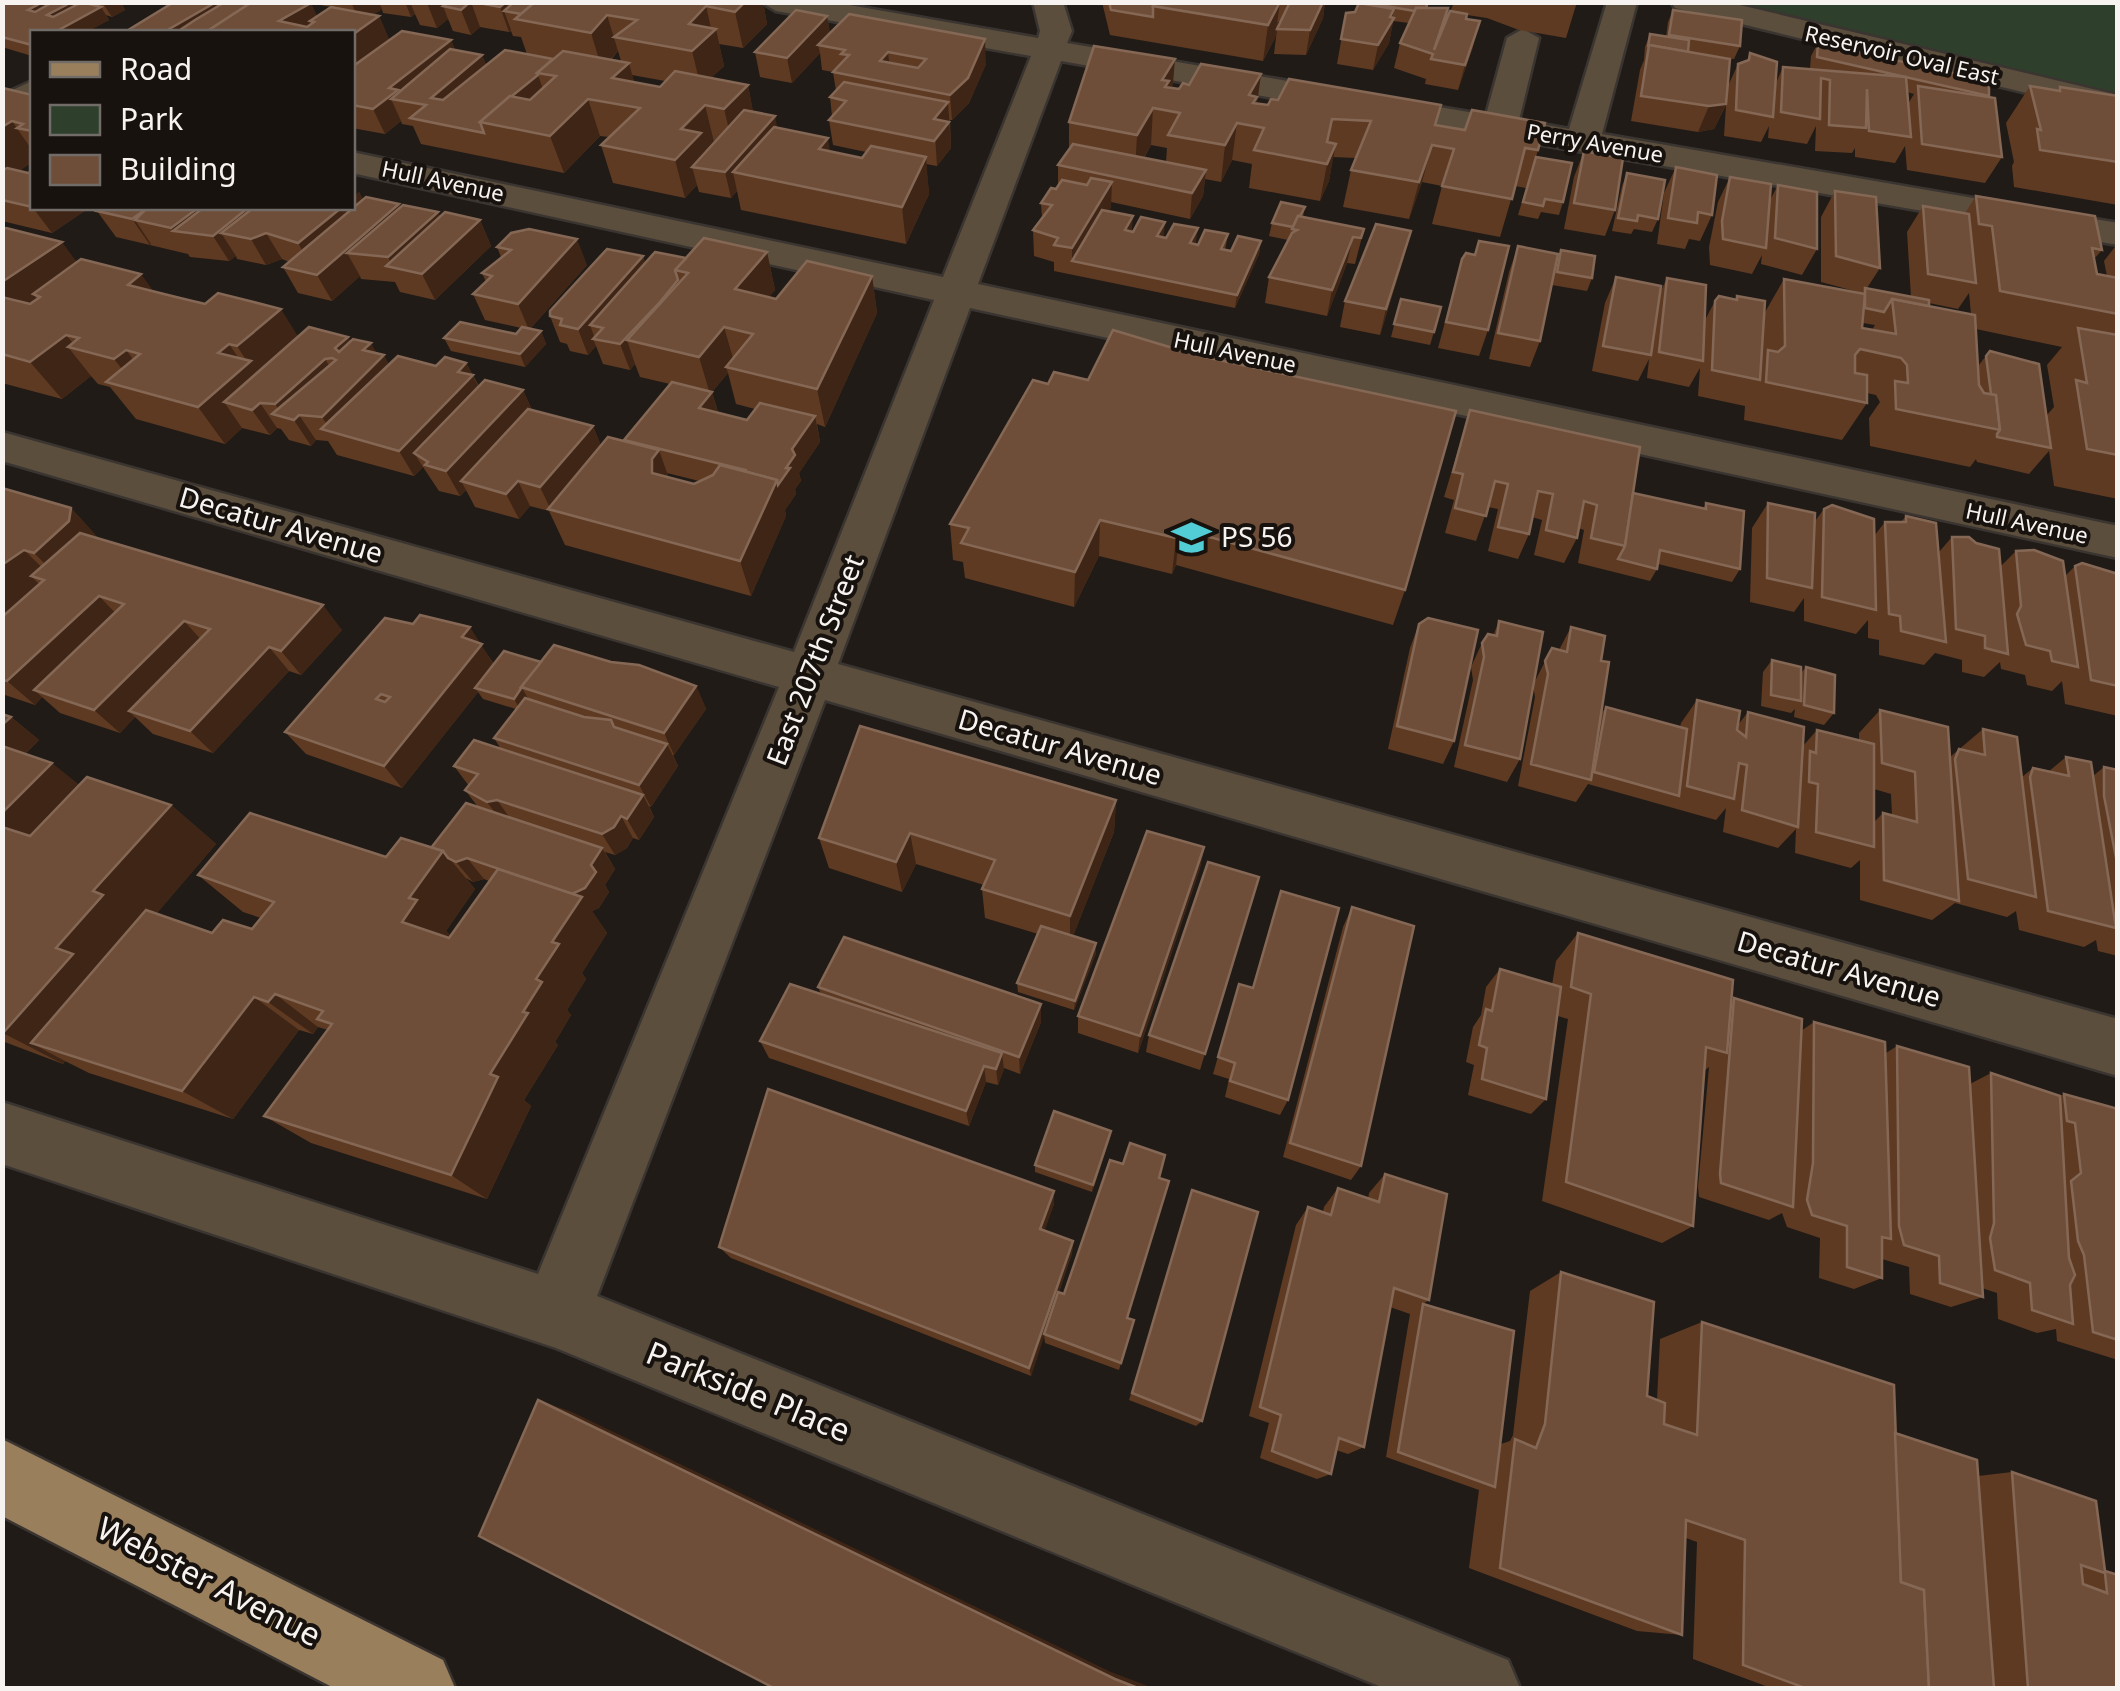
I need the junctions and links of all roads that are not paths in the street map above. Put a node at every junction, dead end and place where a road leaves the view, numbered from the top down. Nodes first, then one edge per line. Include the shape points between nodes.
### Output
1 (776, 2) edge
2 (1622, 2) edge
3 (1686, 2) edge
4 (1047, 26) edge
5 (1522, 38) dead end
6 (2, 82) edge
7 (30, 90) edge
8 (30, 92) edge
9 (2118, 105) edge
10 (2, 110) edge
11 (1500, 126) junction
12 (1583, 141) junction
13 (355, 163) edge
14 (2118, 234) edge
15 (957, 292) junction
16 (2, 446) edge
17 (2118, 542) edge
18 (809, 675) junction
19 (2118, 1048) edge
20 (2, 1133) edge
21 (556, 1314) junction
22 (2, 1476) edge
23 (415, 1688) edge
24 (1480, 1688) edge

1 - 4 street, Perry Avenue
2 - 12 street
3 - 9 street, Reservoir Oval East
4 - 11 street, Perry Avenue
4 - 15 street, East 207th Street
5 - 11 street
6 - 7 street
8 - 10 street
11 - 12 street, Perry Avenue
12 - 14 street, Perry Avenue
13 - 15 street, Hull Avenue
15 - 17 street, Hull Avenue
15 - 18 street, East 207th Street
16 - 18 street, Decatur Avenue
18 - 19 street, Decatur Avenue
18 - 21 street, East 207th Street
20 - 21 street, Parkside Place
21 - 24 street, Parkside Place
22 - 23 main road, Webster Avenue

